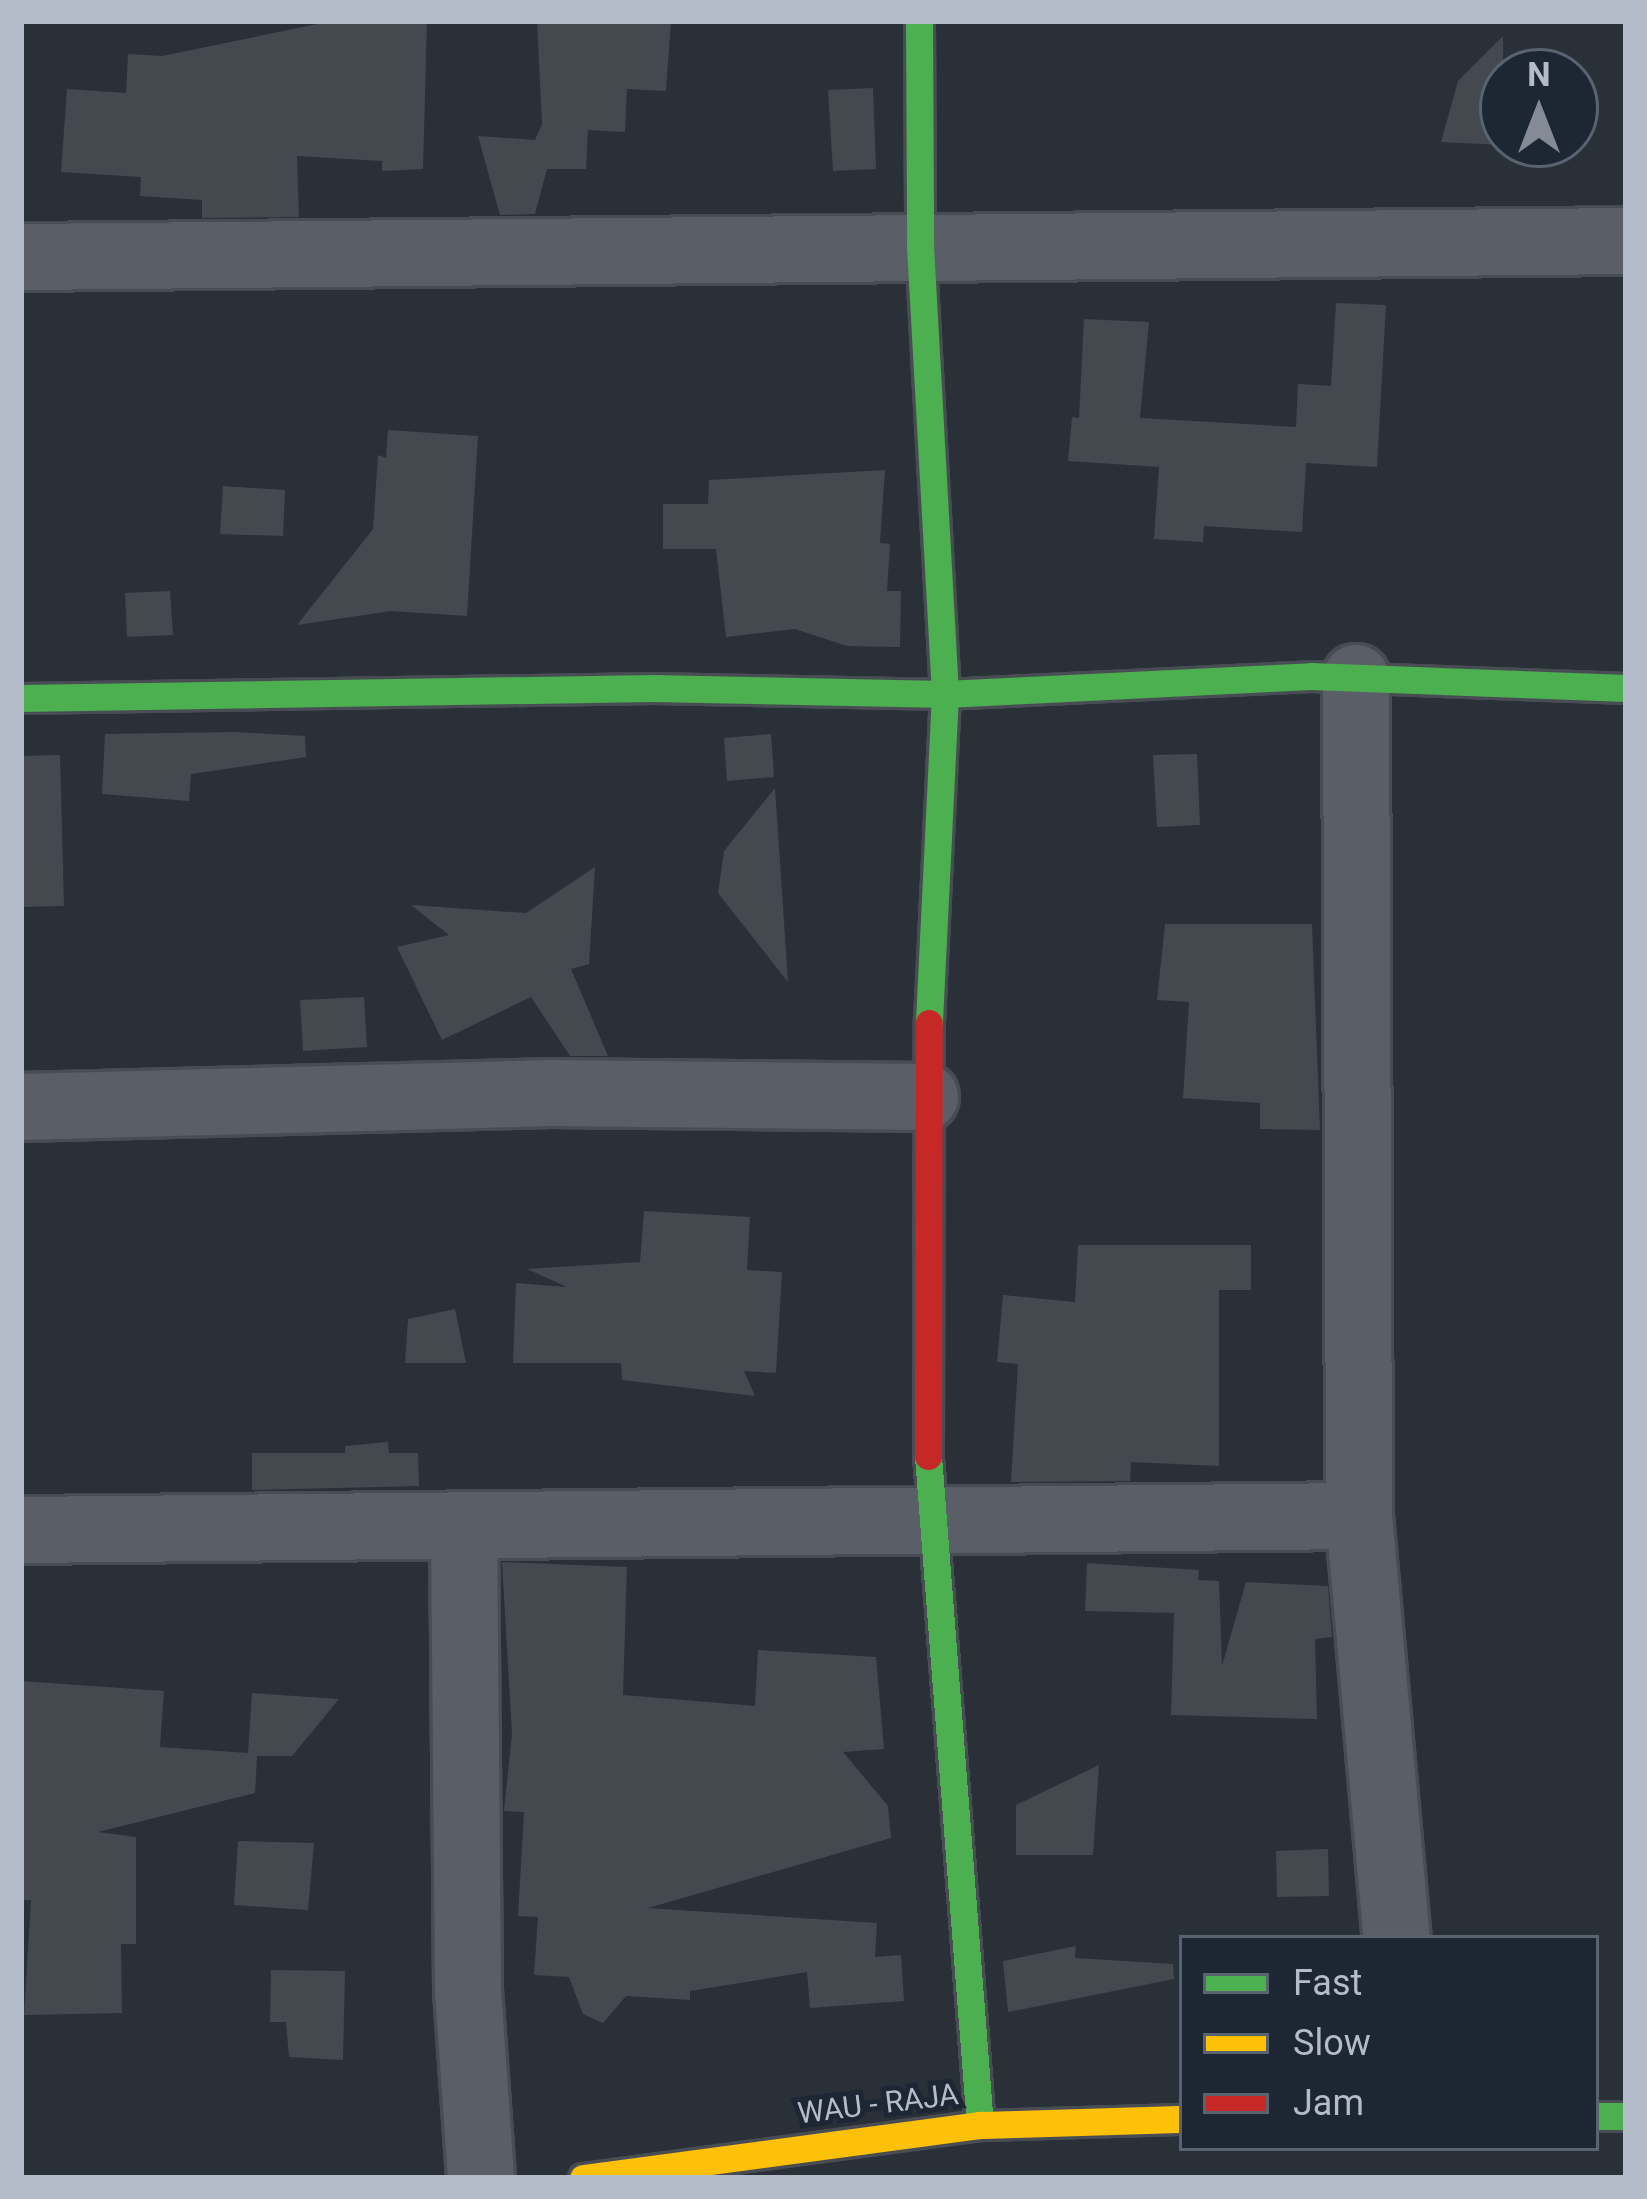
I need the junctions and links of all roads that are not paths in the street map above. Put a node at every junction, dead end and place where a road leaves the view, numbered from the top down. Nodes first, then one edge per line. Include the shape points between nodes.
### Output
1 (919, 21) edge
2 (1626, 241) edge
3 (920, 246) junction
4 (21, 257) edge
5 (1356, 678) junction
6 (1626, 688) edge
7 (945, 694) junction
8 (21, 698) edge
9 (925, 1097) junction
10 (21, 1107) edge
11 (1359, 1516) junction
12 (928, 1526) junction
13 (464, 1528) junction
14 (21, 1530) edge
15 (1397, 1935) edge
16 (1179, 2119) edge
17 (980, 2125) junction
18 (481, 2178) edge
19 (584, 2178) edge

1 - 3 street
2 - 3 street
3 - 4 street
3 - 7 street
5 - 6 street
5 - 7 street
5 - 11 street
7 - 8 street via 653,688
7 - 9 street
9 - 10 street via 551,1093
9 - 12 street
11 - 12 street
11 - 15 street
12 - 13 street
12 - 17 street
13 - 14 street
13 - 18 street via 469,1990
16 - 17 street, WAU - RAJA
17 - 19 street, WAU - RAJA

